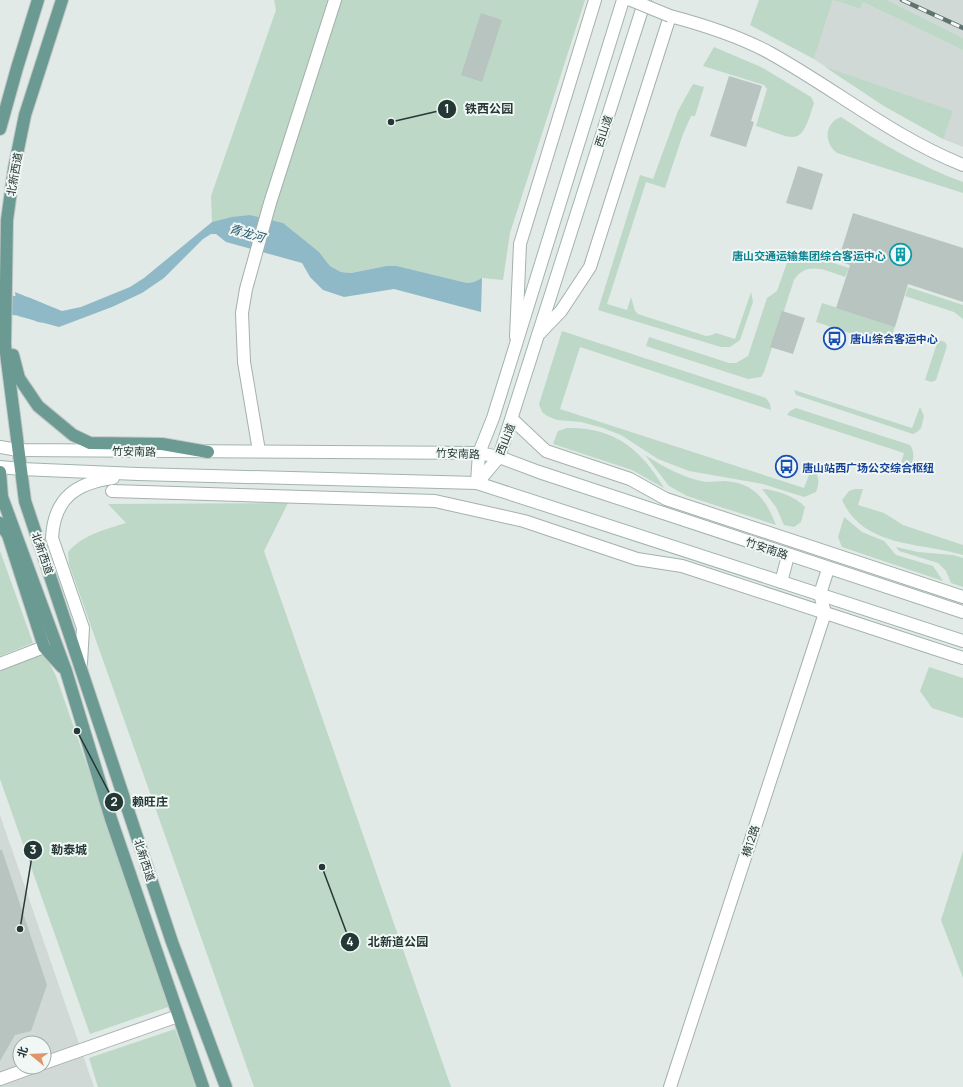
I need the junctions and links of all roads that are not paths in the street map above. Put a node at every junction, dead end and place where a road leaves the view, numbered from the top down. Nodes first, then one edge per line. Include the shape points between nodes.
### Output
1 (38, 0) edge
2 (62, 0) edge
3 (335, 0) edge
4 (596, 0) edge
5 (623, 0) edge
6 (631, 0) edge
7 (645, 0) edge
8 (670, 16) junction
9 (0, 129) edge
10 (963, 165) edge
11 (6, 330) junction
12 (538, 334) junction
13 (516, 348) junction
14 (512, 419) junction
15 (0, 447) edge
16 (18, 450) junction
17 (259, 451) junction
18 (208, 452) junction
19 (479, 453) junction
20 (499, 457) junction
21 (0, 467) edge
22 (21, 469) junction
23 (0, 472) edge
24 (138, 474) junction
25 (477, 482) junction
26 (112, 491) dead end
27 (0, 523) edge
28 (788, 556) junction
29 (828, 569) junction
30 (781, 582) junction
31 (820, 594) junction
32 (963, 597) edge
33 (963, 612) edge
34 (825, 613) junction
35 (963, 641) edge
36 (44, 647) junction
37 (963, 658) edge
38 (80, 663) junction
39 (0, 664) edge
40 (66, 671) junction
41 (178, 1016) junction
42 (52, 1060) edge
43 (12, 1075) edge
44 (0, 1079) edge
45 (204, 1087) edge
46 (226, 1087) edge
47 (670, 1087) edge

1 - 9 main road
2 - 11 main road, 北新西道 via 25,115 14,169 7,220
3 - 17 street via 252,261 242,314 244,362
4 - 13 street via 520,244
5 - 13 street, 西山道
6 - 8 street, bridge
7 - 12 street, 西山道
8 - 10 street via 737,38 769,53 912,142
8 - 12 street via 590,267 561,311
11 - 16 main road, 北新西道 via 5,345
11 - 18 main road via 19,378 29,395 38,406 73,435 90,443 162,444
12 - 14 street, 西山道
13 - 19 street, 西山道
14 - 20 street, 西山道
14 - 32 street via 546,451 630,479 666,499
15 - 16 street, 竹安南路
16 - 18 street, 竹安南路
16 - 22 main road, 北新西道
17 - 18 street, 竹安南路
17 - 19 street, 竹安南路
19 - 20 street, 竹安南路
19 - 25 street, 西山道
20 - 25 street, 西山道
20 - 28 street, 竹安南路
21 - 22 street, 竹安南路
22 - 24 street, 竹安南路
22 - 38 main road, 北新西道 via 25,500
23 - 40 main road, 北新西道 via 2,497
24 - 25 street, 竹安南路
24 - 38 street via 100,480 80,487 61,503 55,515 52,538 83,628
25 - 30 street, 竹安南路
26 - 34 street via 435,501 524,521 637,559 682,566
27 - 36 main road via 8,535
28 - 29 street, 竹安南路
28 - 30 street
29 - 31 street
29 - 33 street, 竹安南路
30 - 31 street, 竹安南路
31 - 34 street
31 - 35 street, 竹安南路
34 - 37 street
34 - 47 street, 横12路
36 - 39 street
36 - 40 main road
38 - 46 main road, 北新西道 via 172,942
40 - 41 main road, 北新西道 via 111,819
41 - 42 street
41 - 45 main road, 北新西道
43 - 44 street

